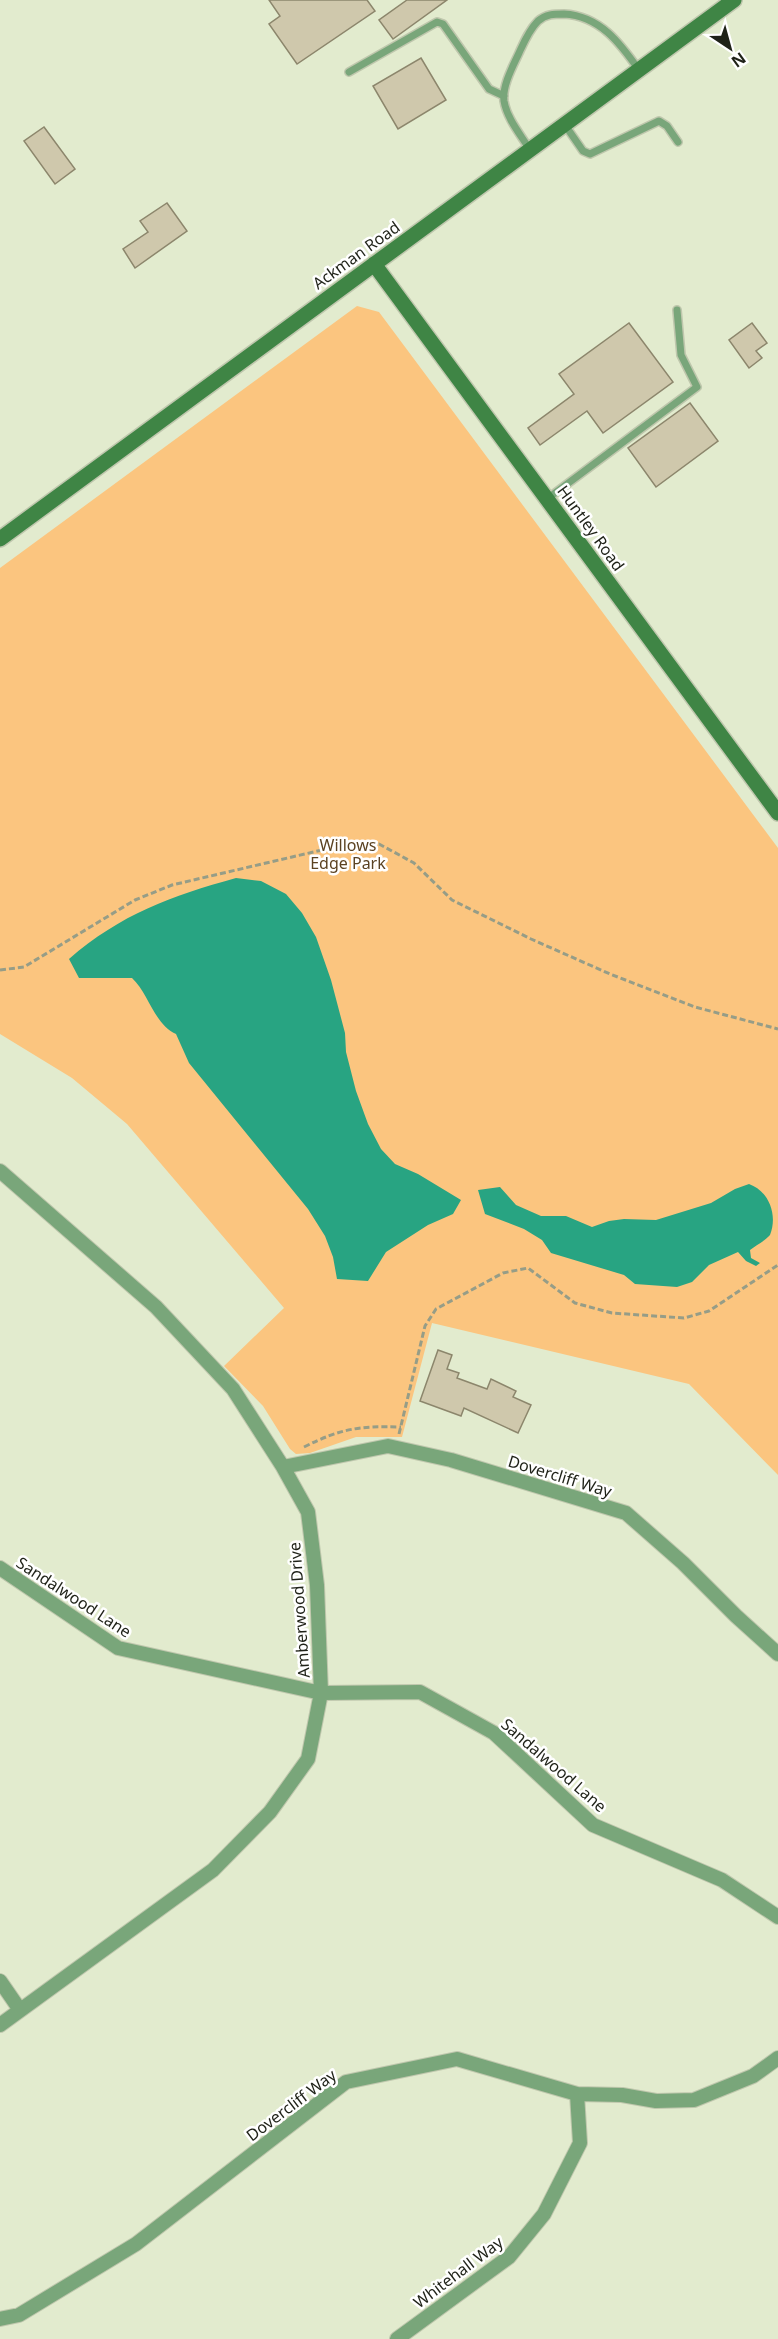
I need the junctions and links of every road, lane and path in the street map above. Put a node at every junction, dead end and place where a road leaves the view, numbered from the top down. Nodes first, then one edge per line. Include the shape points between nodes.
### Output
1 (734, 0) edge
2 (639, 70) junction
3 (349, 72) dead end
4 (504, 96) junction
5 (565, 124) junction
6 (678, 142) dead end
7 (530, 150) junction
8 (374, 264) junction
9 (677, 310) dead end
10 (547, 499) junction
11 (0, 539) edge
12 (778, 813) edge
13 (0, 970) edge
14 (778, 1029) edge
15 (0, 1171) edge
16 (778, 1265) edge
17 (401, 1427) junction
18 (396, 1448) junction
19 (281, 1463) junction
20 (0, 1568) edge
21 (778, 1654) edge
22 (321, 1693) junction
23 (778, 1917) edge
24 (0, 1981) edge
25 (20, 2010) junction
26 (0, 2025) edge
27 (778, 2058) edge
28 (577, 2094) junction
29 (0, 2319) edge
30 (397, 2339) edge

1 - 2 street, Ackman Road
2 - 4 lane via 608,32 590,20 552,14 539,20 530,31 515,60
2 - 5 street, Ackman Road
3 - 4 lane via 436,22 443,24 489,89
4 - 7 lane via 507,114
5 - 6 lane via 583,151 591,154 658,121 667,126
5 - 7 street, Ackman Road
7 - 8 street, Ackman Road
8 - 10 street, Huntley Road
8 - 11 street, Ackman Road
9 - 10 lane via 681,355 697,387
10 - 12 street, Huntley Road
13 - 14 path via 24,967 135,900 172,885 339,846 379,844 414,863 452,900 531,939 695,1007
15 - 19 street, Amberwood Drive via 156,1307 232,1389
16 - 17 path via 709,1311 684,1318 612,1313 575,1303 528,1268 502,1273 436,1309 425,1326
17 - 18 path
17 - 19 path via 364,1426 329,1434
18 - 19 street, Dovercliff Way via 388,1446
18 - 21 street, Dovercliff Way via 451,1460 626,1513
19 - 22 street, Amberwood Drive via 308,1512 317,1585
20 - 22 street, Sandalwood Lane via 118,1648
22 - 23 street, Sandalwood Lane via 420,1692 494,1732 594,1825 722,1880
22 - 25 street, Amberwood Drive via 308,1759 270,1812 213,1870
24 - 25 street
25 - 26 street, Amberwood Drive
27 - 28 street, Dovercliff Way via 753,2076 694,2100
28 - 29 street, Dovercliff Way via 457,2059 346,2082 136,2244 19,2315
28 - 30 street, Whitehall Way via 580,2143 544,2214 509,2258

